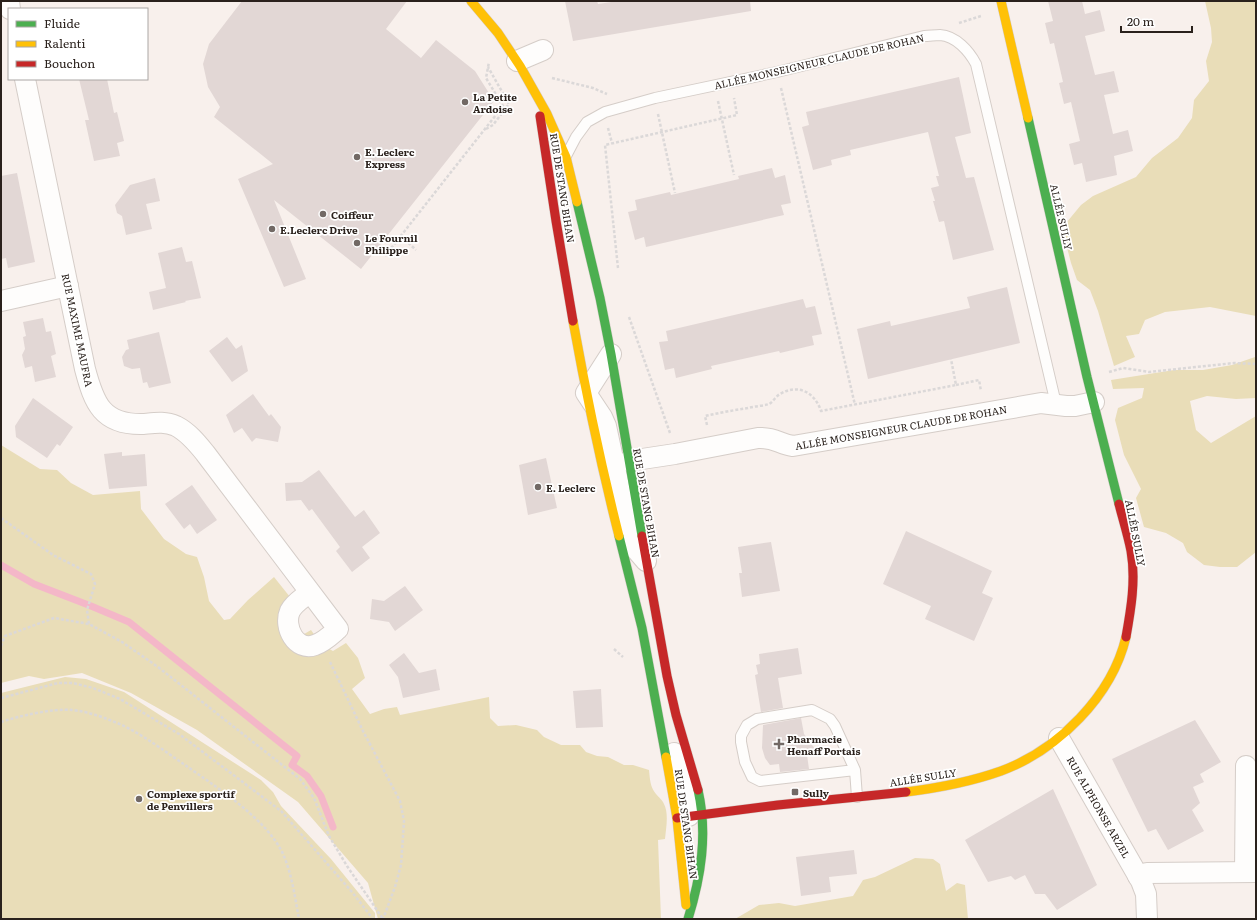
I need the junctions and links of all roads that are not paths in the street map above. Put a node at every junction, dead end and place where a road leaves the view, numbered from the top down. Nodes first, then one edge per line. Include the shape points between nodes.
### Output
1 (472, 1) edge
2 (1001, 1) edge
3 (543, 50) dead end
4 (517, 61) junction
5 (25, 80) edge
6 (537, 97) junction
7 (566, 157) junction
8 (68, 286) junction
9 (1, 301) edge
10 (611, 354) junction
11 (586, 393) junction
12 (1094, 402) junction
13 (1056, 404) junction
14 (629, 461) junction
15 (646, 561) junction
16 (310, 592) junction
17 (662, 735) joint
18 (1059, 738) junction
19 (1246, 766) dead end
20 (855, 770) junction
21 (857, 797) junction
22 (689, 816) junction
23 (1250, 872) edge
24 (1138, 876) junction
25 (688, 919) edge
26 (1147, 919) edge

1 - 4 street, RUE DE STANG BIHAN
2 - 12 street, ALLÉE SULLY
3 - 4 street
4 - 6 street, RUE DE STANG BIHAN
5 - 8 street, RUE MAXIME MAUFRA
6 - 7 street, RUE DE STANG BIHAN
6 - 11 street, RUE DE STANG BIHAN
7 - 10 street, RUE DE STANG BIHAN
7 - 13 lane, ALLÉE MONSEIGNEUR CLAUDE DE ROHAN via 576,136 587,122 613,109 924,36 940,35 952,39 972,56 978,72
8 - 9 street
8 - 16 street, RUE MAXIME MAUFRA via 90,388 100,408 112,418 125,423 168,423 194,440
10 - 11 street
10 - 14 street, RUE DE STANG BIHAN
11 - 15 street via 606,426 630,538
11 - 17 street, RUE DE STANG BIHAN via 602,470 642,628
12 - 13 street, ALLÉE MONSEIGNEUR CLAUDE DE ROHAN via 1075,406
12 - 18 street, ALLÉE SULLY via 1128,536 1133,568 1133,594 1128,630 1113,673 1087,711
13 - 14 street, ALLÉE MONSEIGNEUR CLAUDE DE ROHAN via 1028,404 793,446 776,440 758,438
14 - 15 street, RUE DE STANG BIHAN
15 - 22 street, RUE DE STANG BIHAN via 671,698 695,776
16 - 16 street, RUE MAXIME MAUFRA via 338,629 321,642 306,646 298,643 291,635 288,617 297,602
17 - 22 street via 671,747 677,762
18 - 21 street, ALLÉE SULLY via 1015,765 982,777 928,789
18 - 24 street, RUE ALPHONSE ARZEL
19 - 23 street
20 - 20 lane via 830,719 812,710 757,719 747,725 741,736 745,762 752,777 760,781
20 - 21 lane
21 - 22 street, ALLÉE SULLY
22 - 25 street, RUE DE STANG BIHAN
22 - 25 street, RUE DE STANG BIHAN via 703,835 700,868
23 - 24 street via 1147,873
24 - 26 street, RUE ALPHONSE ARZEL via 1146,894

